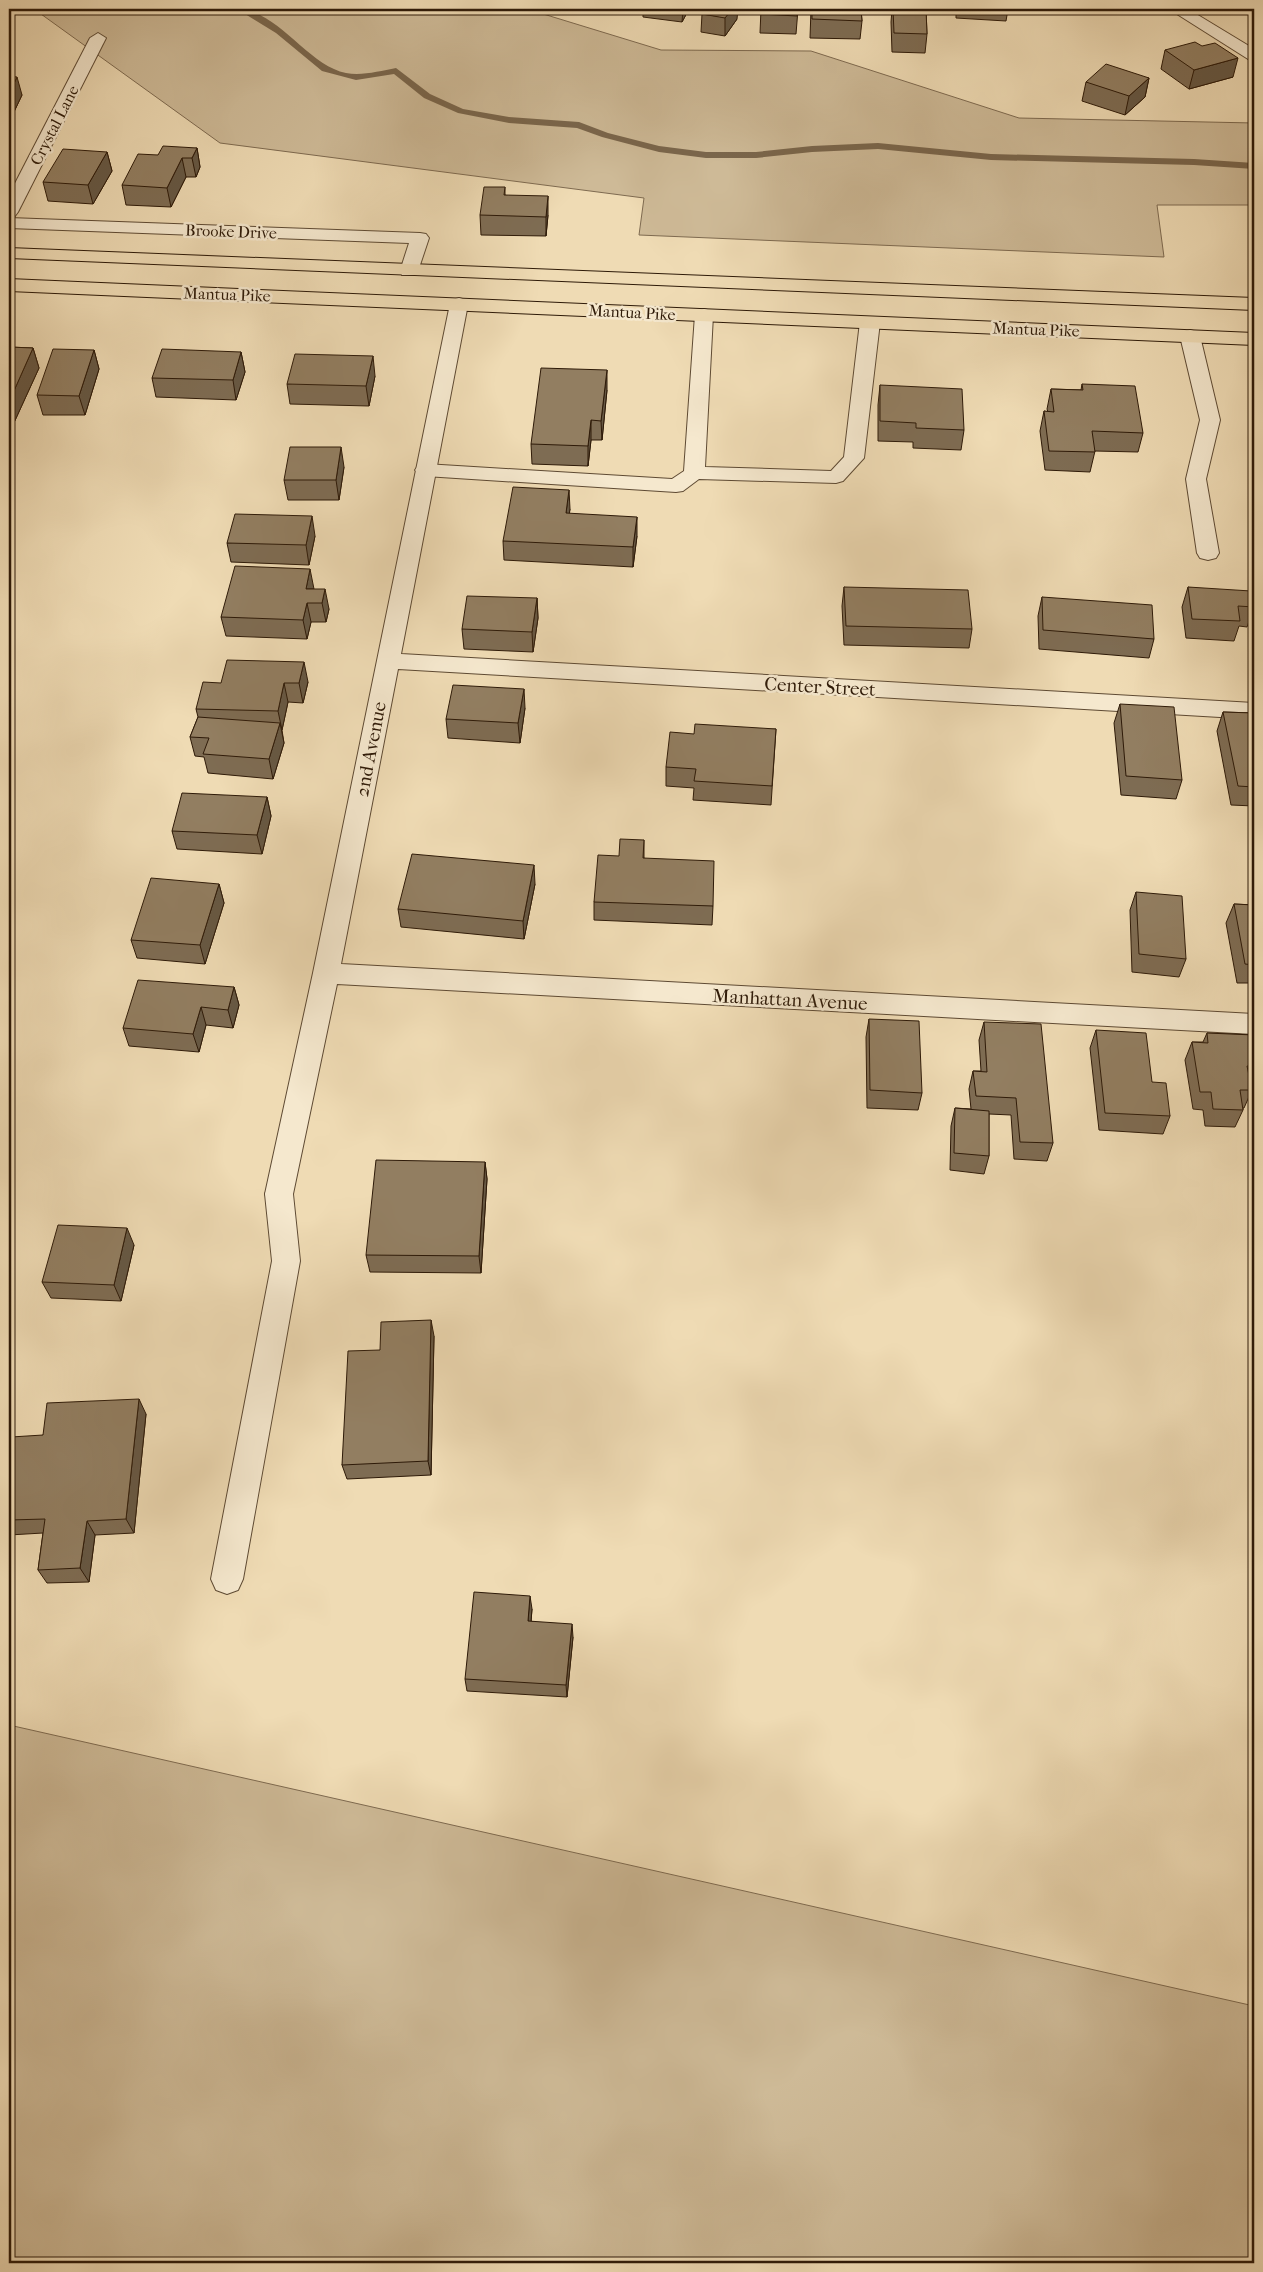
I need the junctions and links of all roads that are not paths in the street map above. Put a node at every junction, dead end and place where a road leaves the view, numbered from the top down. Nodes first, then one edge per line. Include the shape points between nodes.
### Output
1 (1177, 9) edge
2 (98, 38) dead end
3 (1254, 56) edge
4 (9, 212) edge
5 (9, 223) edge
6 (9, 253) edge
7 (409, 271) junction
8 (9, 284) edge
9 (459, 304) junction
10 (1254, 304) edge
11 (704, 315) junction
12 (870, 322) junction
13 (1190, 336) junction
14 (1254, 339) edge
15 (426, 470) junction
16 (694, 473) junction
17 (1208, 553) dead end
18 (387, 661) junction
19 (1254, 710) edge
20 (326, 973) junction
21 (1254, 1024) edge
22 (227, 1579) dead end

1 - 3 street
2 - 4 street, Crystal Lane
5 - 7 street, Brooke Drive via 420,238
6 - 7 main road, Mantua Pike
7 - 10 main road, Mantua Pike
8 - 9 main road, Mantua Pike
9 - 11 main road, Mantua Pike
9 - 15 street, 2nd Avenue
11 - 12 main road, Mantua Pike
11 - 16 street
12 - 13 main road, Mantua Pike
12 - 16 street via 854,458 836,477
13 - 14 main road, Mantua Pike
13 - 17 street via 1210,420 1196,479
15 - 16 street via 676,486
15 - 18 street, 2nd Avenue
18 - 19 street, Center Street
18 - 20 street, 2nd Avenue
20 - 21 street, Manhattan Avenue
20 - 22 street, 2nd Avenue via 279,1194 286,1261

